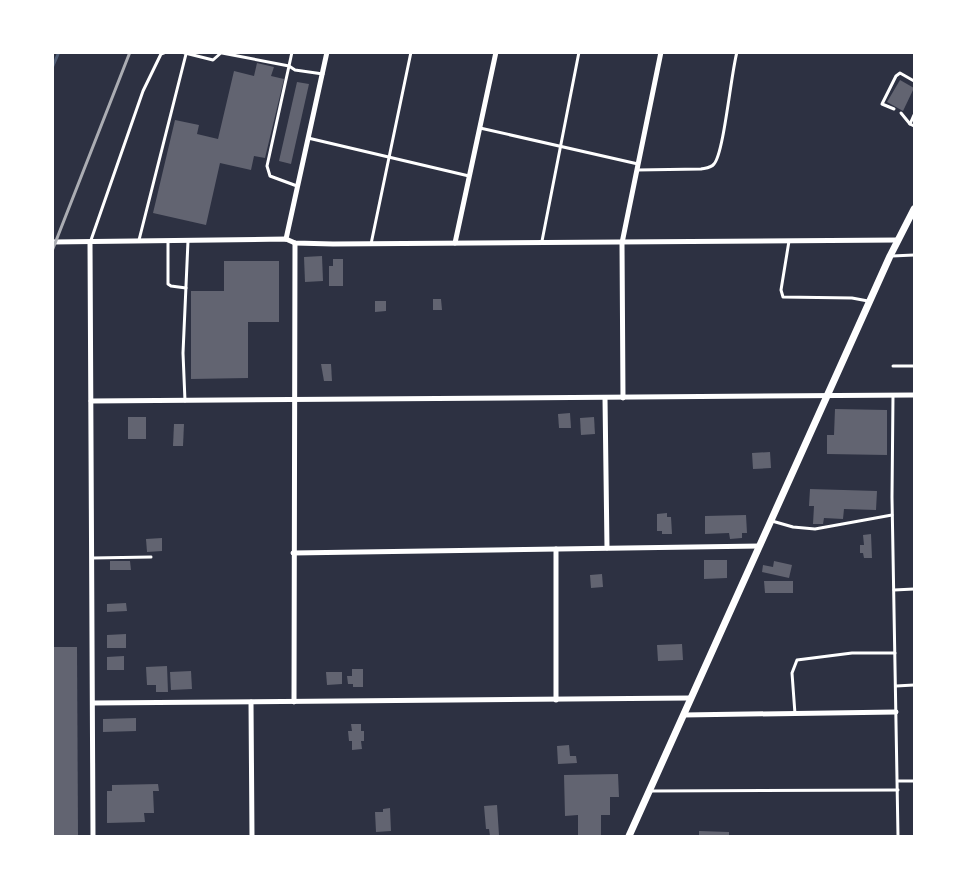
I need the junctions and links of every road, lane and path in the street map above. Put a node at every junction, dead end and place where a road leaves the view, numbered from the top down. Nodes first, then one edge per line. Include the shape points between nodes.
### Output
1 (166, 52) edge
2 (181, 52) edge
3 (292, 52) edge
4 (327, 52) edge
5 (411, 52) edge
6 (496, 52) edge
7 (579, 52) edge
8 (661, 52) edge
9 (736, 52) edge
10 (222, 53) edge
11 (186, 54) edge
12 (289, 66) junction
13 (322, 74) junction
14 (915, 81) edge
15 (894, 109) dead end
16 (901, 113) dead end
17 (915, 115) edge
18 (910, 124) junction
19 (915, 126) edge
20 (480, 128) junction
21 (308, 138) junction
22 (560, 147) junction
23 (389, 157) junction
24 (637, 167) junction
25 (469, 176) junction
26 (298, 186) junction
27 (915, 209) edge
28 (286, 239) junction
29 (898, 240) junction
30 (168, 241) junction
31 (188, 241) junction
32 (789, 241) junction
33 (52, 242) edge
34 (90, 242) junction
35 (139, 242) junction
36 (295, 243) junction
37 (371, 243) junction
38 (454, 243) junction
39 (541, 243) junction
40 (622, 243) junction
41 (915, 255) edge
42 (890, 256) junction
43 (186, 288) junction
44 (869, 302) junction
45 (893, 366) dead end
46 (915, 366) edge
47 (915, 395) edge
48 (827, 396) junction
49 (893, 396) junction
50 (604, 398) junction
51 (623, 398) junction
52 (295, 400) junction
53 (91, 401) junction
54 (185, 401) junction
55 (892, 515) junction
56 (771, 521) junction
57 (760, 546) junction
58 (607, 548) junction
59 (556, 549) junction
60 (293, 553) junction
61 (151, 557) dead end
62 (93, 558) junction
63 (915, 589) edge
64 (894, 590) junction
65 (895, 653) junction
66 (915, 685) edge
67 (896, 686) junction
68 (691, 699) junction
69 (556, 700) junction
70 (251, 702) junction
71 (294, 702) junction
72 (93, 704) junction
73 (896, 712) junction
74 (795, 714) junction
75 (683, 715) junction
76 (898, 781) junction
77 (915, 781) edge
78 (898, 790) junction
79 (649, 791) junction
80 (93, 837) edge
81 (252, 837) edge
82 (628, 837) edge
83 (898, 837) edge

1 - 34 lane via 161,54 143,91
2 - 11 lane
3 - 12 lane
4 - 13 street
5 - 23 lane
6 - 20 street
7 - 22 lane
8 - 24 street
9 - 24 lane via 715,164 701,169
10 - 11 lane via 213,60
10 - 12 lane
11 - 35 lane
12 - 13 lane
12 - 26 lane via 267,166 270,176
13 - 21 street
14 - 15 lane via 900,73 896,76 882,104
16 - 18 lane
17 - 18 lane
18 - 19 lane
20 - 22 lane
20 - 25 street
21 - 23 lane
21 - 26 street
22 - 24 lane
22 - 39 lane
23 - 25 lane
23 - 37 lane
24 - 40 street
25 - 38 street
26 - 28 street
27 - 29 street
28 - 31 street
28 - 36 street
29 - 32 street
29 - 42 street
30 - 31 street
30 - 35 street
30 - 43 lane via 168,284
31 - 43 lane
32 - 40 street
32 - 44 lane via 783,297 852,298
33 - 34 street
34 - 35 street
34 - 53 street
36 - 37 street
36 - 52 street
37 - 38 street
38 - 39 street
39 - 40 street
40 - 51 street
41 - 42 lane
42 - 44 street
43 - 54 lane
44 - 48 street
45 - 46 lane
47 - 49 street
48 - 49 street
48 - 51 street
48 - 56 street
49 - 55 lane
50 - 51 street
50 - 52 street
50 - 58 street
52 - 54 street
52 - 60 street
53 - 54 street
53 - 62 street
55 - 56 lane via 815,529
55 - 64 lane
56 - 57 street
57 - 58 street
57 - 68 street
58 - 59 street
59 - 60 street
59 - 69 street
60 - 71 street
61 - 62 lane
62 - 72 street
63 - 64 lane
64 - 65 lane
65 - 67 lane
65 - 74 lane via 852,653 797,660 792,673
66 - 67 lane
67 - 73 lane
68 - 69 street
68 - 75 street
69 - 71 street
70 - 71 street
70 - 72 street
70 - 81 street
72 - 80 street
73 - 74 street
73 - 76 lane
74 - 75 street
75 - 79 street
76 - 77 lane
76 - 78 lane
78 - 79 lane
78 - 83 lane
79 - 82 street

